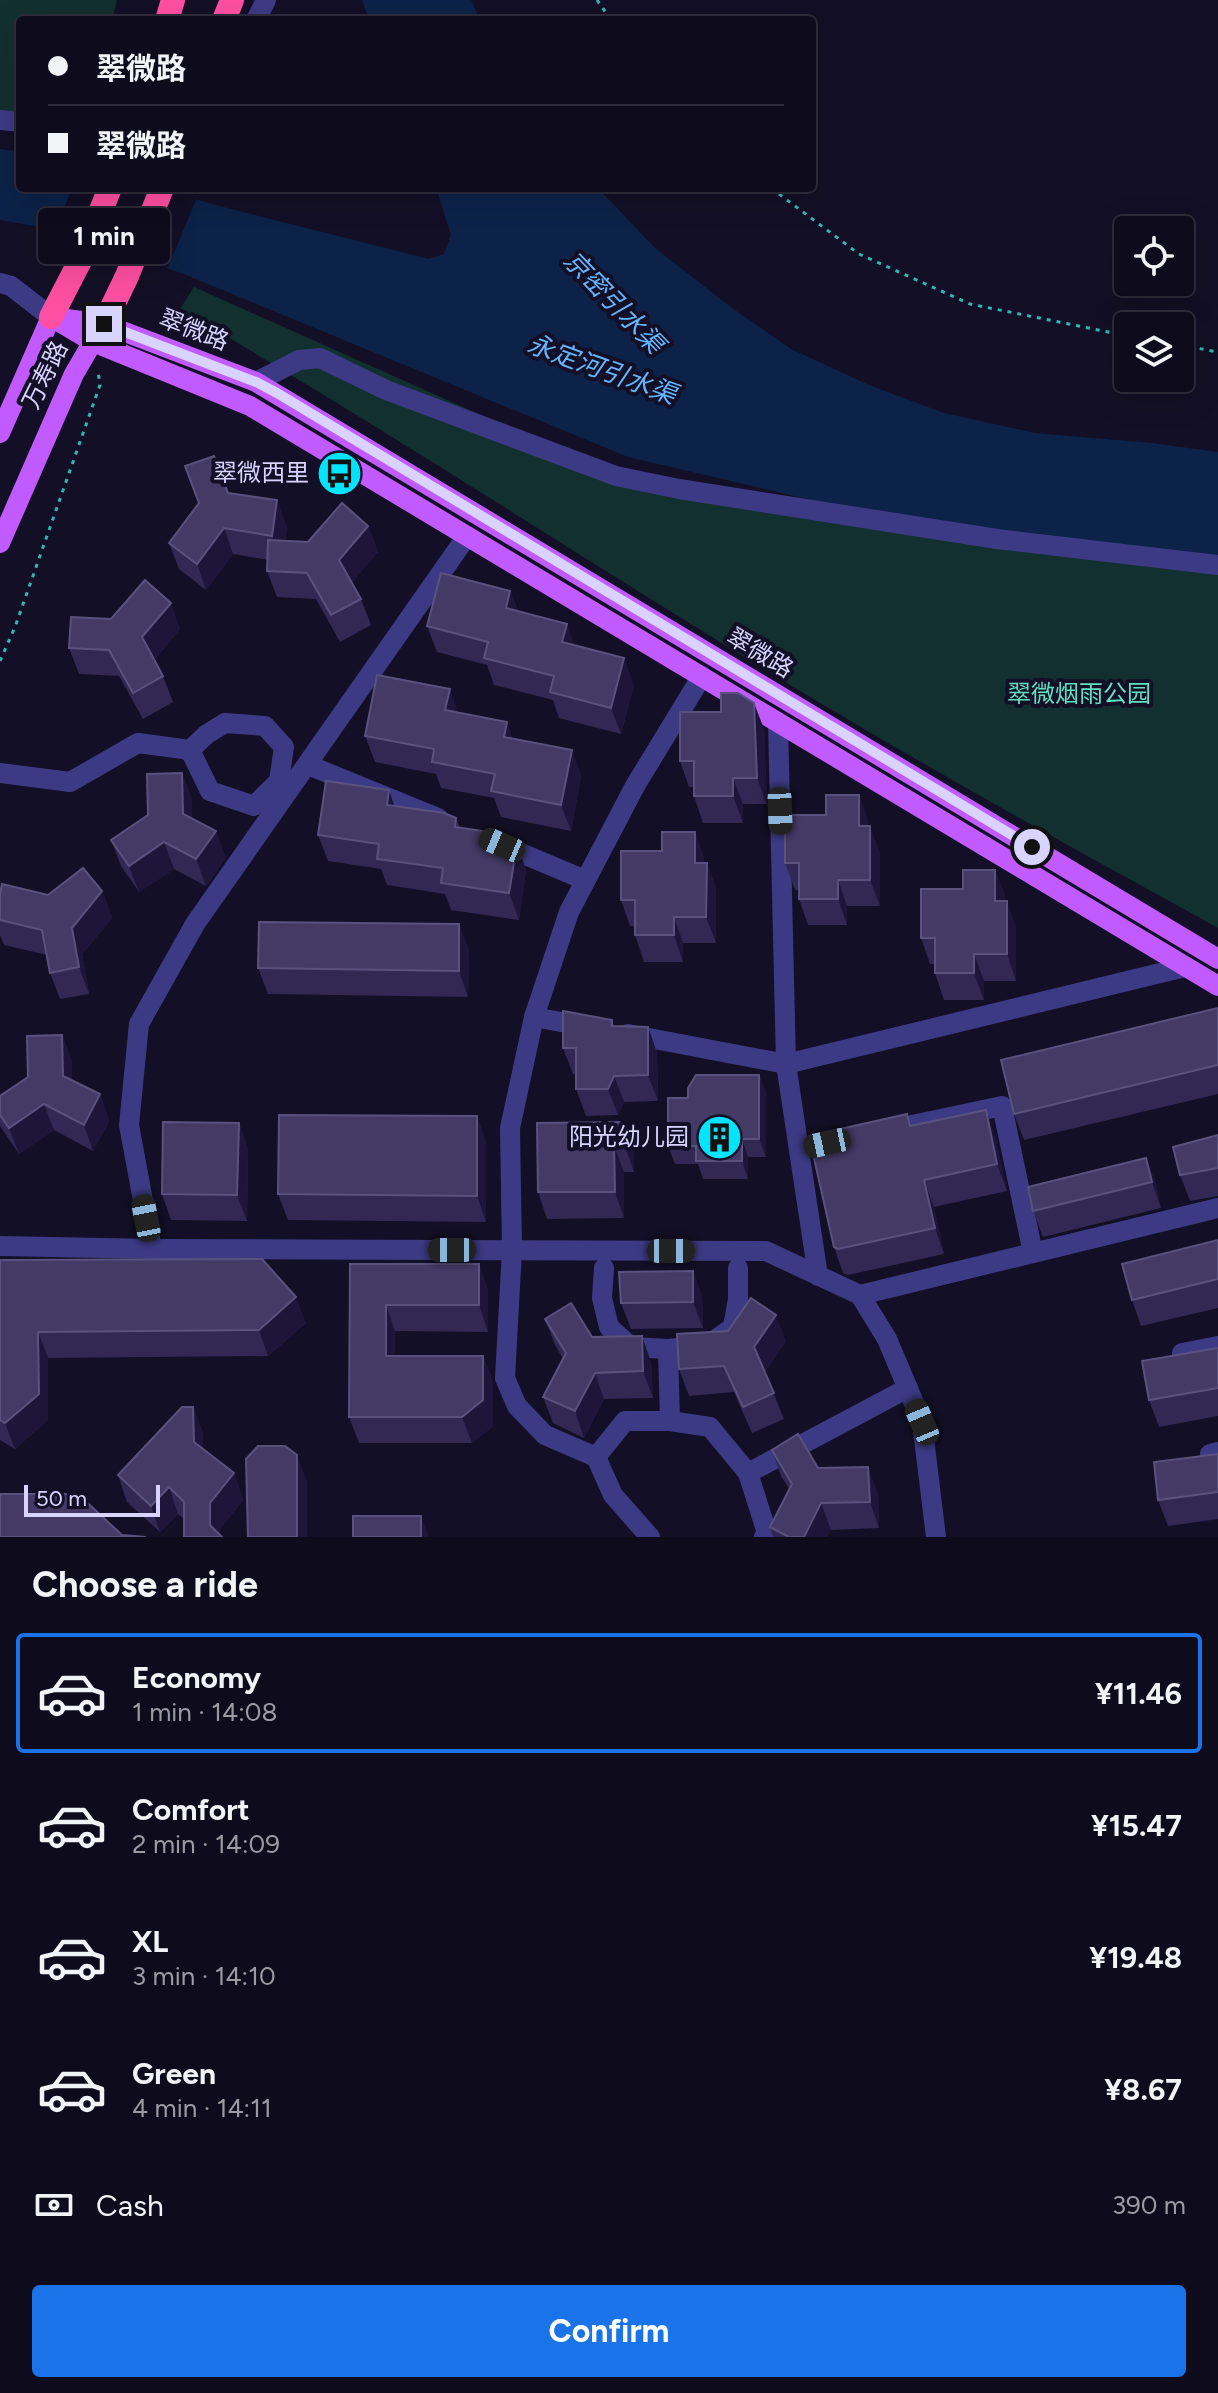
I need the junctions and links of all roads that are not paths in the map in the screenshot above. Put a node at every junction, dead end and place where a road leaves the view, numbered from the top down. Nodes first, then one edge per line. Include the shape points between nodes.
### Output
1 (108, 192) edge
2 (160, 192) edge
3 (0, 283) edge
4 (51, 317) junction
5 (98, 333) junction
6 (256, 382) junction
7 (0, 433) edge
8 (467, 536) junction
9 (0, 543) edge
10 (1218, 565) edge
11 (702, 676) junction
12 (778, 722) junction
13 (190, 750) junction
14 (308, 765) junction
15 (0, 773) edge
16 (454, 825) edge
17 (483, 837) edge
18 (585, 880) junction
19 (1218, 959) edge
20 (1185, 967) junction
21 (1218, 986) edge
22 (534, 1017) junction
23 (786, 1064) junction
24 (871, 1134) edge
25 (1218, 1208) edge
26 (0, 1246) edge
27 (152, 1249) junction
28 (512, 1250) junction
29 (1033, 1253) junction
30 (604, 1268) dead end
31 (738, 1268) dead end
32 (818, 1276) junction
33 (860, 1295) junction
34 (1218, 1346) edge
35 (668, 1349) junction
36 (1182, 1353) edge
37 (908, 1388) junction
38 (670, 1421) junction
39 (596, 1457) junction
40 (748, 1473) junction
41 (650, 1537) edge
42 (764, 1537) edge
43 (936, 1537) edge

1 - 4 highway, 万寿路
2 - 5 highway, 万寿路
3 - 4 street
4 - 5 main road, 翠微路
4 - 7 main road, 万寿路
5 - 6 main road, 翠微路
5 - 8 main road, 翠微路 via 250,406
5 - 9 main road, 万寿路 via 74,374
6 - 10 street via 299,360 320,358 386,390 616,476 997,539
6 - 19 main road, 翠微路
8 - 11 main road, 翠微路
8 - 14 street
11 - 12 main road, 翠微路
11 - 18 street
12 - 20 main road, 翠微路
12 - 23 street
13 - 13 street via 225,723 265,726 284,747 279,781 254,806 210,791
13 - 15 street via 138,743 70,782
14 - 16 street
14 - 27 street via 195,924 139,1024 129,1125
17 - 18 street
18 - 22 street
20 - 21 main road, 翠微路
20 - 23 street
22 - 23 street
22 - 28 street via 510,1128
23 - 32 street via 806,1148
24 - 29 street via 1002,1106
25 - 29 street
26 - 27 street
27 - 28 street
28 - 32 street via 766,1251
28 - 39 street via 505,1378 517,1406 545,1435
29 - 33 street
30 - 35 street via 602,1298 609,1327 631,1347
31 - 35 street via 733,1327 708,1345
32 - 33 street
33 - 37 street
34 - 36 street
35 - 38 street
37 - 40 street
37 - 43 street via 922,1422
38 - 39 street via 625,1421
38 - 40 street via 710,1427
39 - 41 street via 613,1495
40 - 42 street

